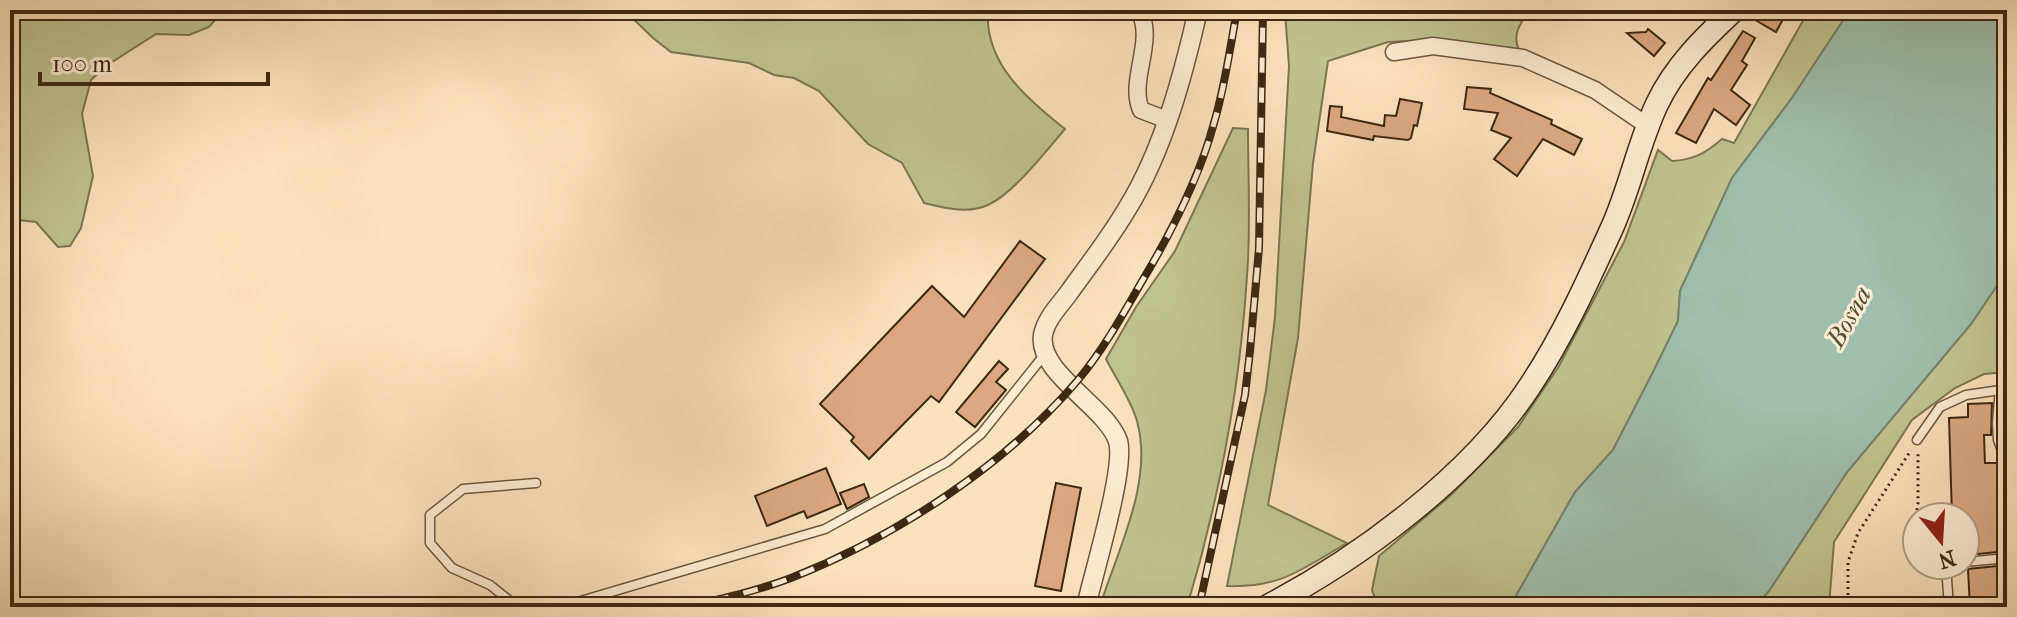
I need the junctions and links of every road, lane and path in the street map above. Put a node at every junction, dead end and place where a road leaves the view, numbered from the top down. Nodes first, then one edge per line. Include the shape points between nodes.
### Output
1 (1139, 10) edge
2 (1198, 10) edge
3 (1734, 10) edge
4 (1394, 52) dead end
5 (1167, 120) junction
6 (1648, 126) junction
7 (1045, 353) junction
8 (2003, 389) edge
9 (1917, 440) junction
10 (2007, 453) edge
11 (536, 483) dead end
12 (1917, 501) edge
13 (2007, 558) edge
14 (1981, 560) edge
15 (1947, 581) edge
16 (531, 607) edge
17 (541, 607) edge
18 (1086, 607) edge
19 (1266, 607) edge
20 (1848, 607) edge
21 (1949, 607) edge

1 - 5 street via 1145,39 1139,104 1141,110
2 - 5 street
3 - 6 main road via 1682,62
4 - 6 street via 1433,46 1523,58 1595,90
5 - 7 street via 1128,208 1046,325
6 - 19 main road via 1606,240 1551,352 1502,424 1457,471 1354,556
7 - 17 lane via 981,434 947,462 825,529 567,605
7 - 18 street via 1118,441 1119,467
8 - 9 lane via 1966,395 1940,407
8 - 10 lane via 1998,440
9 - 12 path
9 - 20 path via 1858,533 1848,562
11 - 16 lane via 463,489 430,515 430,543 452,568
13 - 14 lane
15 - 21 lane

